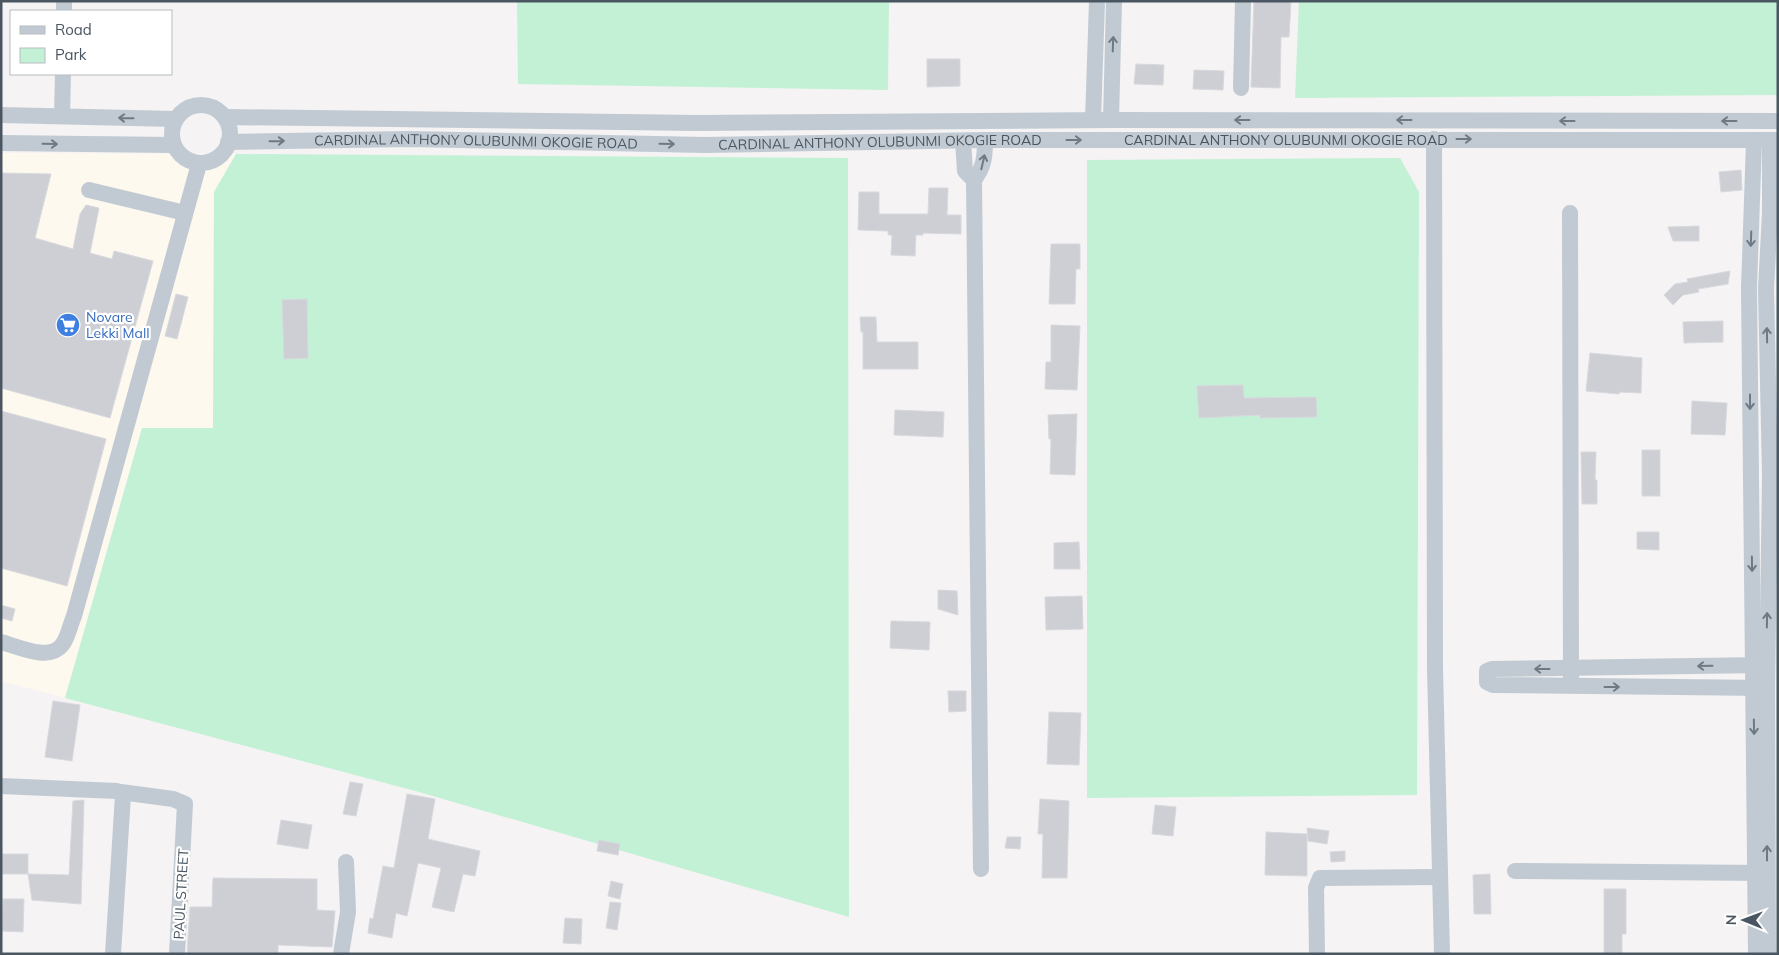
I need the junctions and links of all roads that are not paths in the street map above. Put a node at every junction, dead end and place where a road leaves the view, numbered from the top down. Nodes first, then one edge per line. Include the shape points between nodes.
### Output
1 (1097, 1) edge
2 (1114, 1) edge
3 (1243, 1) edge
4 (63, 75) edge
5 (1241, 88) dead end
6 (1, 115) edge
7 (62, 116) junction
8 (226, 117) junction
9 (175, 119) junction
10 (1093, 120) junction
11 (1111, 120) junction
12 (1653, 121) junction
13 (1778, 121) edge
14 (1434, 139) junction
15 (985, 140) junction
16 (1654, 140) junction
17 (1767, 140) edge
18 (963, 141) junction
19 (228, 142) junction
20 (1, 143) edge
21 (173, 145) junction
22 (199, 164) junction
23 (974, 180) junction
24 (89, 190) dead end
25 (185, 213) junction
26 (1570, 213) dead end
27 (1749, 288) junction
28 (1772, 289) edge
29 (1774, 476) edge
30 (1750, 477) junction
31 (1, 642) edge
32 (1766, 662) edge
33 (1571, 670) junction
34 (1571, 688) junction
35 (1760, 688) junction
36 (1, 786) edge
37 (121, 792) junction
38 (346, 862) dead end
39 (981, 869) dead end
40 (1515, 871) dead end
41 (1767, 873) edge
42 (1440, 877) junction
43 (113, 954) edge
44 (177, 954) edge
45 (341, 954) edge
46 (1317, 954) edge
47 (1442, 954) edge
48 (1756, 954) edge
49 (1768, 954) edge

1 - 10 street
11 -> 2 street
3 - 5 street
4 - 7 street
6 - 7 street
9 -> 7 street
8 - 9 street via 206,104 183,110
8 - 10 street, CARDINAL ANTHONY OLUBUNMI OKOGIE ROAD via 697,123
8 - 19 street via 230,126
9 - 21 street via 171,136
10 - 11 street, CARDINAL ANTHONY OLUBUNMI OKOGIE ROAD
12 -> 11 street, CARDINAL ANTHONY OLUBUNMI OKOGIE ROAD
13 -> 12 street, CARDINAL ANTHONY OLUBUNMI OKOGIE ROAD
12 - 16 street
15 -> 14 street, CARDINAL ANTHONY OLUBUNMI OKOGIE ROAD
14 -> 16 street, CARDINAL ANTHONY OLUBUNMI OKOGIE ROAD
14 - 42 street via 1435,659
15 - 18 street, CARDINAL ANTHONY OLUBUNMI OKOGIE ROAD
23 -> 15 street via 985,158
16 - 17 street, CARDINAL ANTHONY OLUBUNMI OKOGIE ROAD
17 -> 27 street
17 - 28 street
19 -> 18 street, CARDINAL ANTHONY OLUBUNMI OKOGIE ROAD via 409,139 705,145
18 - 23 street via 965,171
19 - 22 street via 212,161
20 -> 21 street
21 - 22 street via 179,155
22 - 25 street
23 - 39 street
24 - 25 street
25 - 31 street via 74,616 62,645 44,654
26 - 33 street
27 - 28 street
27 -> 30 street
29 -> 28 street
29 - 30 street
32 -> 29 street
30 -> 32 street
32 -> 33 street
32 - 35 street
33 - 34 street
33 -> 34 street via 1492,669 1486,676 1487,682 1493,685
34 -> 35 street
35 - 41 street
36 - 37 street
37 - 43 street via 124,798
37 - 44 street, PAUL STREET via 173,799 185,804
38 - 45 street via 348,912
40 - 41 street
41 - 48 street
41 - 49 street
42 - 46 street via 1320,878 1316,888
42 - 47 street

